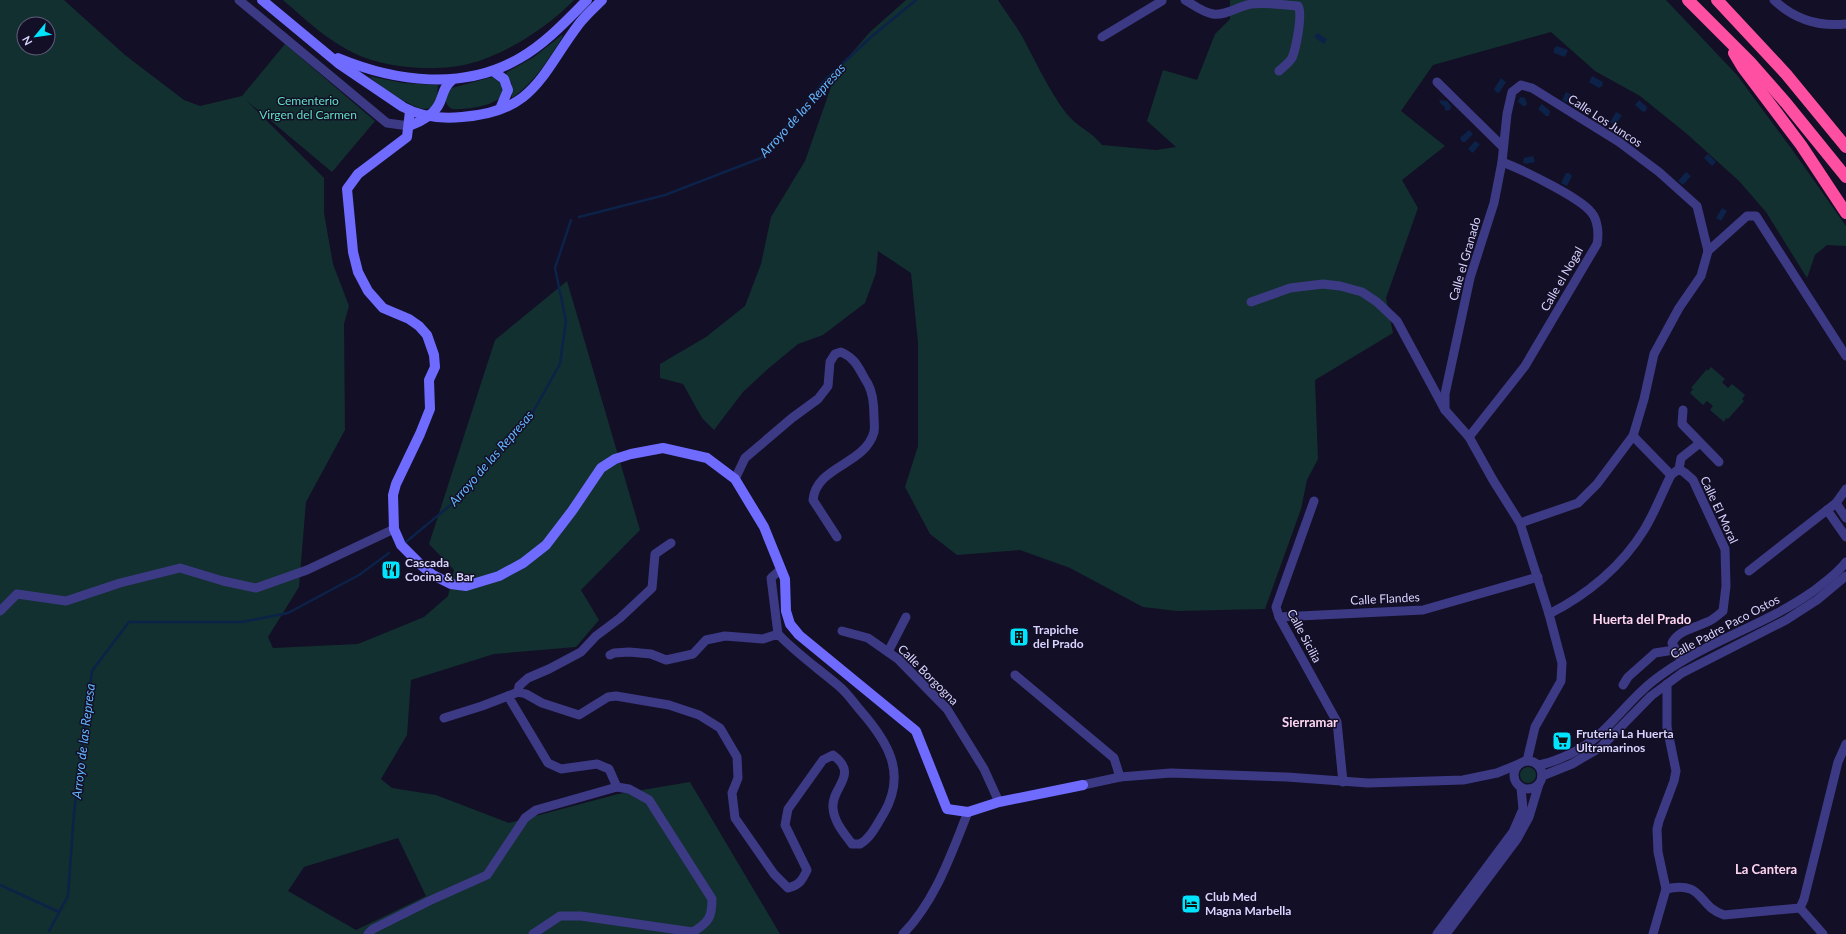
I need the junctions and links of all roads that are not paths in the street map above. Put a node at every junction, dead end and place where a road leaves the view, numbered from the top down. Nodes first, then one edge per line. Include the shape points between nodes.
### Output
1 (239, 0) edge
2 (262, 0) edge
3 (587, 0) edge
4 (602, 0) edge
5 (1154, 0) edge
6 (1163, 0) edge
7 (1185, 0) edge
8 (1688, 0) edge
9 (1717, 0) edge
10 (1774, 0) edge
11 (1278, 2) edge
12 (1846, 24) edge
13 (1102, 37) dead end
14 (1726, 39) junction
15 (331, 55) junction
16 (1279, 70) dead end
17 (493, 71) junction
18 (452, 80) junction
19 (1436, 82) dead end
20 (440, 102) junction
21 (500, 109) junction
22 (410, 111) junction
23 (1506, 114) joint
24 (429, 116) junction
25 (453, 118) junction
26 (409, 126) junction
27 (1846, 147) edge
28 (1503, 148) junction
29 (1502, 162) junction
30 (1846, 177) edge
31 (1846, 213) edge
32 (1708, 251) junction
33 (1251, 302) dead end
34 (1846, 356) edge
35 (1445, 410) junction
36 (1683, 410) dead end
37 (1633, 436) junction
38 (1469, 437) junction
39 (1700, 443) junction
40 (1719, 462) dead end
41 (1676, 472) junction
42 (735, 479) junction
43 (1846, 489) edge
44 (1314, 501) dead end
45 (1836, 504) junction
46 (1827, 510) junction
47 (1846, 518) edge
48 (1520, 523) junction
49 (394, 529) junction
50 (837, 536) dead end
51 (1846, 537) edge
52 (671, 542) dead end
53 (1846, 562) edge
54 (781, 569) junction
55 (1749, 571) dead end
56 (1846, 576) edge
57 (1538, 578) junction
58 (0, 611) edge
59 (1549, 614) junction
60 (906, 617) dead end
61 (1279, 617) junction
62 (842, 631) dead end
63 (778, 634) junction
64 (1674, 650) junction
65 (888, 652) junction
66 (610, 655) dead end
67 (1682, 661) junction
68 (1015, 675) dead end
69 (1666, 684) junction
70 (1623, 685) dead end
71 (518, 692) junction
72 (508, 696) junction
73 (444, 718) dead end
74 (1846, 744) edge
75 (1523, 763) junction
76 (1538, 765) junction
77 (1497, 773) junction
78 (1120, 777) junction
79 (1541, 780) junction
80 (1344, 782) junction
81 (1083, 785) joint
82 (1518, 785) junction
83 (617, 787) junction
84 (999, 802) junction
85 (968, 812) junction
86 (1666, 889) junction
87 (1800, 908) junction
88 (368, 934) edge
89 (533, 934) edge
90 (903, 934) edge
91 (1437, 934) edge
92 (1446, 934) edge
93 (1653, 934) edge
94 (1823, 934) edge

1 - 26 street via 387,123
2 - 15 street via 302,35
3 - 17 street via 552,35 532,50
4 - 21 street via 579,24 534,88 520,100
5 - 6 street
6 - 13 street
7 - 11 street via 1202,11 1214,14 1223,14 1248,5
8 - 14 highway
9 - 27 highway via 1786,74
10 - 12 street via 1792,15 1805,21 1831,25
11 - 16 street via 1298,6 1300,10 1292,58
14 - 30 highway via 1786,103
14 - 31 highway via 1743,68 1785,122
15 - 18 street via 386,75
15 - 22 street via 348,70
17 - 18 street
17 - 21 street via 504,79 508,90
18 - 20 street via 443,91
19 - 28 street
20 - 24 street
20 - 25 street
21 - 25 street
22 - 24 street
22 - 26 street
23 - 28 street, Calle el Granado
23 - 32 street, Calle Los Juncos via 1512,92 1521,85 1532,88 1619,142 1659,172 1697,206
24 - 25 street
24 - 26 street
26 - 49 street via 407,137 358,174 347,189 353,252 358,272 368,292 383,308 419,326 427,335 434,355 435,367 429,380 430,409 393,495
28 - 29 street, Calle el Granado
29 - 35 street, Calle el Granado via 1494,203 1470,278 1445,394
29 - 38 street, Calle el Nogal via 1577,200 1592,212 1598,236 1597,244 1525,366
32 - 34 street via 1747,216 1756,216
32 - 37 street via 1702,276 1679,308 1654,354
33 - 35 street via 1309,284 1340,286 1362,292 1377,302 1397,322
35 - 38 street
36 - 39 street via 1682,424
37 - 41 street
37 - 48 street via 1597,484 1578,502
38 - 48 street
39 - 40 street
39 - 41 street via 1681,458
41 - 59 street via 1644,530 1631,548 1595,585 1571,603
41 - 64 street, Calle El Moral via 1685,472 1693,480 1725,549 1726,586 1723,611 1706,623 1675,637 1672,643
42 - 49 street via 707,458 663,448 614,459 602,468 546,545 524,563 499,576 466,586 451,584 433,575 401,545
42 - 50 street via 745,458 818,399 828,386 830,362 835,354 841,352 852,357 870,389 875,431 869,445 858,456 833,471 816,488 813,500
42 - 54 street via 764,527
43 - 45 street
44 - 61 street, Calle Sicilia via 1276,608
45 - 46 street
45 - 47 street
46 - 51 street
46 - 55 street
48 - 57 street
49 - 58 street via 307,570 256,588 180,568 120,583 66,601 17,594
52 - 71 street via 655,554 652,588 581,652 528,678 519,686
53 - 67 street, Calle Padre Paco Ostos via 1817,588 1792,605
54 - 63 street via 771,578
54 - 85 street via 785,579 786,611 790,624 799,635 916,731 947,810
56 - 69 street, Calle Padre Paco Ostos via 1817,600 1786,620 1692,666
57 - 59 street
57 - 61 street, Calle Flandes via 1423,610
59 - 75 street via 1562,663 1561,681 1535,728
60 - 65 street
61 - 80 street, Calle Sicilia via 1337,722
62 - 65 street, Calle Borgogna via 868,638
63 - 66 street via 763,639 725,636 706,640 693,654 666,660 650,654 629,652
63 - 71 street via 794,651 841,688 877,729 890,754 895,774 891,800 872,833 860,844 852,844 834,817 834,799 845,778 844,768 833,755 823,760 788,809 785,825 807,870 797,885 788,888 774,874 734,818 732,793 738,778 737,757 720,728 699,715 668,705 616,696 608,697 580,715
64 - 67 street
64 - 70 street via 1655,653 1628,677
65 - 84 street, Calle Borgogna via 947,709 984,769
67 - 76 street, Calle Padre Paco Ostos via 1645,688 1591,743 1566,756
68 - 78 street via 1114,758
69 - 79 street, Calle Padre Paco Ostos via 1593,753
69 - 86 street via 1667,727 1676,771 1657,830 1658,852
71 - 72 street
72 - 73 street
72 - 83 street via 548,763 561,768 597,764 609,769
74 - 87 street via 1838,762
75 - 76 street
75 - 77 street
75 - 82 street via 1514,772
76 - 79 street
77 - 80 street via 1462,780
77 - 82 street
78 - 80 street via 1171,773
78 - 81 street
79 - 82 street via 1531,789
79 - 92 street via 1529,817 1517,838
81 - 84 street
82 - 91 street via 1523,809 1513,832
83 - 88 street via 536,810 525,818 486,875 429,901
83 - 89 street via 630,789 649,800 712,899 712,913 704,924 693,932 580,916 560,916
84 - 85 street
85 - 90 street via 949,864 918,920
86 - 87 street via 1683,886 1691,889 1714,910 1724,915
86 - 93 street
87 - 94 street

